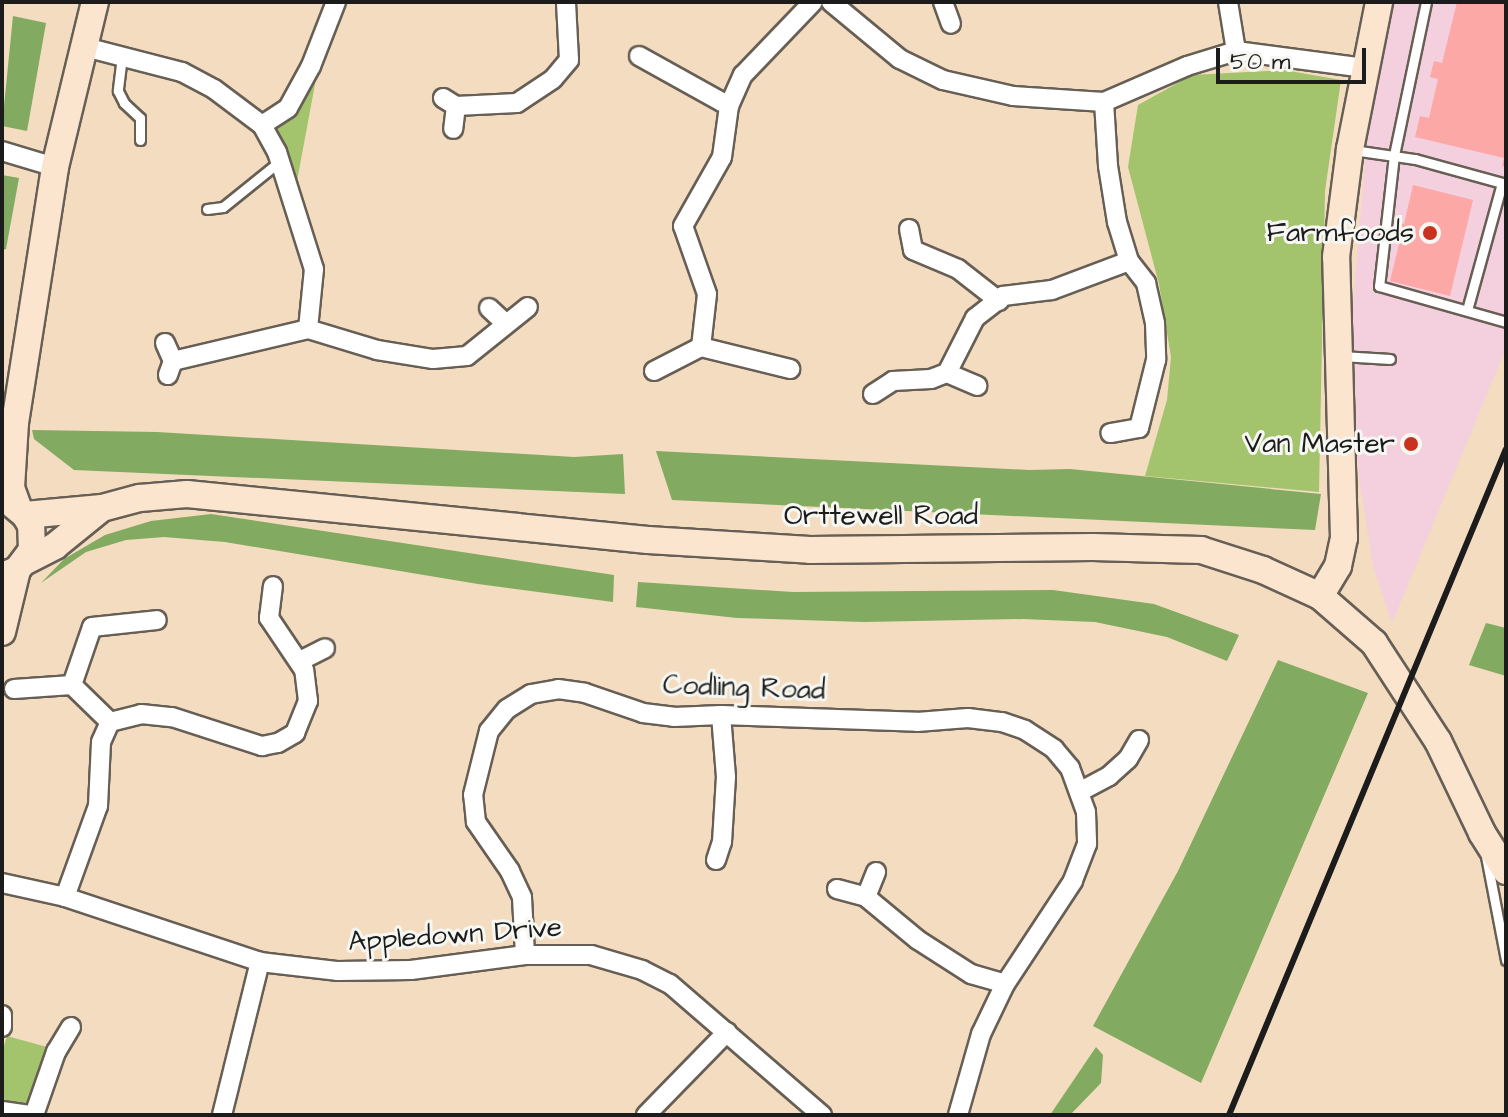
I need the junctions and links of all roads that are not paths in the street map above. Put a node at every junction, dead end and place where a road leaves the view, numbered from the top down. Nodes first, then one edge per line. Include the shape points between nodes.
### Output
1 (95, 2) edge
2 (336, 2) edge
3 (566, 2) edge
4 (813, 2) edge
5 (831, 2) edge
6 (943, 2) edge
7 (1228, 2) edge
8 (1379, 2) edge
9 (1426, 2) edge
10 (951, 24) dead end
11 (85, 47) junction
12 (1236, 51) junction
13 (122, 56) junction
14 (639, 56) dead end
15 (1365, 68) junction
16 (1104, 102) junction
17 (729, 106) junction
18 (262, 125) junction
19 (453, 129) dead end
20 (140, 140) dead end
21 (1350, 149) junction
22 (2, 151) edge
23 (1394, 155) junction
24 (280, 161) junction
25 (55, 167) junction
26 (1504, 186) edge
27 (207, 209) dead end
28 (909, 229) dead end
29 (1129, 261) junction
30 (999, 301) junction
31 (528, 307) dead end
32 (489, 308) dead end
33 (1467, 310) junction
34 (1506, 322) edge
35 (505, 323) junction
36 (308, 329) junction
37 (165, 343) dead end
38 (701, 347) junction
39 (1337, 356) junction
40 (1390, 359) dead end
41 (790, 369) dead end
42 (654, 371) dead end
43 (947, 373) junction
44 (977, 386) dead end
45 (873, 394) dead end
46 (15, 423) junction
47 (1110, 433) dead end
48 (2, 451) edge
49 (15, 507) edge
50 (102, 508) junction
51 (15, 569) edge
52 (273, 586) dead end
53 (1320, 596) junction
54 (157, 620) dead end
55 (2, 632) edge
56 (325, 648) dead end
57 (300, 661) junction
58 (72, 685) junction
59 (14, 689) dead end
60 (721, 715) junction
61 (110, 722) junction
62 (1139, 740) dead end
63 (1081, 791) junction
64 (1482, 833) junction
65 (716, 860) dead end
66 (1506, 871) edge
67 (876, 872) dead end
68 (2, 883) edge
69 (837, 889) dead end
70 (65, 897) junction
71 (866, 897) junction
72 (525, 955) junction
73 (1506, 960) edge
74 (260, 962) junction
75 (1005, 984) junction
76 (2, 1015) edge
77 (2, 1027) edge
78 (71, 1027) dead end
79 (727, 1032) junction
80 (2, 1111) edge
81 (32, 1115) edge
82 (222, 1115) edge
83 (646, 1115) edge
84 (822, 1115) edge
85 (958, 1115) edge

1 - 11 street
2 - 18 street via 288,108
3 - 19 street via 569,60 553,79 517,103 450,102
4 - 17 street via 743,75
5 - 16 street via 900,59 943,80 1013,96
6 - 10 street
7 - 12 street
8 - 15 street
9 - 23 lane
11 - 13 street
11 - 25 street
12 - 15 street
12 - 16 street
13 - 18 street via 182,72
13 - 20 lane via 118,91 140,118
14 - 17 street
15 - 21 street
16 - 29 street via 1117,222
17 - 38 street via 722,157 683,226 707,294
18 - 24 street
21 - 23 lane
21 - 39 street via 1336,257
22 - 25 street
23 - 26 lane
23 - 33 lane via 1379,286
24 - 27 lane via 223,207
24 - 36 street via 314,269
25 - 46 street
26 - 33 lane
28 - 30 street via 913,250 958,269
29 - 30 street via 1052,290 1003,296
29 - 47 street via 1146,283 1156,360 1139,428
30 - 43 street via 975,318
31 - 35 street
32 - 35 street
33 - 34 lane
35 - 36 street via 467,356 433,359 377,350
36 - 37 street via 170,368
38 - 41 street
38 - 42 street
39 - 40 lane
39 - 53 street via 1344,538 1338,566
43 - 44 street
43 - 45 street via 893,381
46 - 48 street
46 - 49 street
49 - 50 street, Orttewell Road
49 - 51 street via 33,538
50 - 51 street, Orttewell Road via 55,546
50 - 53 street, Orttewell Road via 187,494 648,540 810,550 1201,550
51 - 55 street
52 - 57 street via 269,618
53 - 64 street, Orttewell Road via 1374,643 1438,741
54 - 58 street via 92,627
56 - 57 street
57 - 61 street via 308,701 304,718 295,733 278,743 262,746 172,717 141,714
58 - 59 street
58 - 61 street
60 - 63 street, Codling Road via 1002,722 1054,749
60 - 65 street via 726,777
60 - 72 street, Codling Road via 643,713 558,689 531,694 507,709 489,731 473,795 476,822 522,897
61 - 70 street via 101,742 98,806
62 - 63 street via 1119,768
63 - 75 street, Codling Road via 1087,844 1073,881
64 - 66 street, Orttewell Road
64 - 73 lane
67 - 71 street
68 - 70 street, Appledown Drive
69 - 71 street
70 - 74 street, Appledown Drive
71 - 75 street via 971,974
72 - 74 street, Appledown Drive via 411,970 338,971
72 - 79 street, Appledown Drive via 591,955 642,970 680,992
74 - 82 street
75 - 85 street, Codling Road via 981,1034
76 - 77 street
78 - 81 street
79 - 83 street
79 - 84 street, Appledown Drive
80 - 81 street

